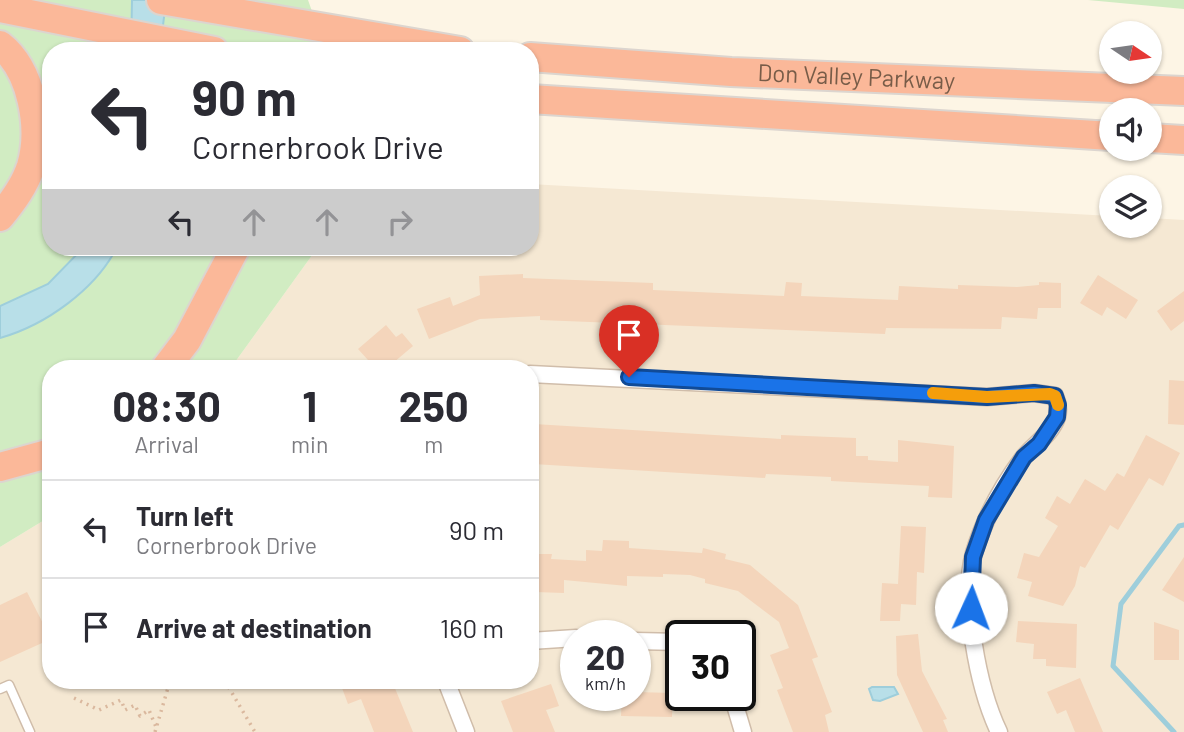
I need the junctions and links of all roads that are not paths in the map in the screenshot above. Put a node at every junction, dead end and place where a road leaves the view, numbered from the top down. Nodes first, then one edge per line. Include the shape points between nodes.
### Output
1 (161, 0) edge
2 (0, 8) edge
3 (166, 42) edge
4 (404, 42) edge
5 (0, 45) edge
6 (539, 58) edge
7 (1184, 91) edge
8 (539, 100) edge
9 (1099, 135) edge
10 (1162, 139) edge
11 (1184, 140) edge
12 (0, 216) edge
13 (231, 256) edge
14 (172, 360) edge
15 (539, 374) edge
16 (42, 455) edge
17 (0, 467) edge
18 (560, 639) edge
19 (539, 640) edge
20 (0, 689) edge
21 (449, 689) edge
22 (737, 711) edge
23 (30, 732) edge
24 (466, 732) edge
25 (743, 732) edge
26 (999, 732) edge

1 - 4 highway
2 - 3 highway
5 - 12 highway via 29,90 34,127 26,179
6 - 7 highway, Don Valley Parkway via 731,72
8 - 9 highway, Don Valley Parkway
10 - 11 highway
13 - 14 highway
15 - 26 street via 987,397 1055,396 1058,405 1050,430 1024,457 999,496 973,557 970,628
16 - 17 highway
18 - 19 street
20 - 23 lane via 9,685
21 - 24 street
22 - 25 street

